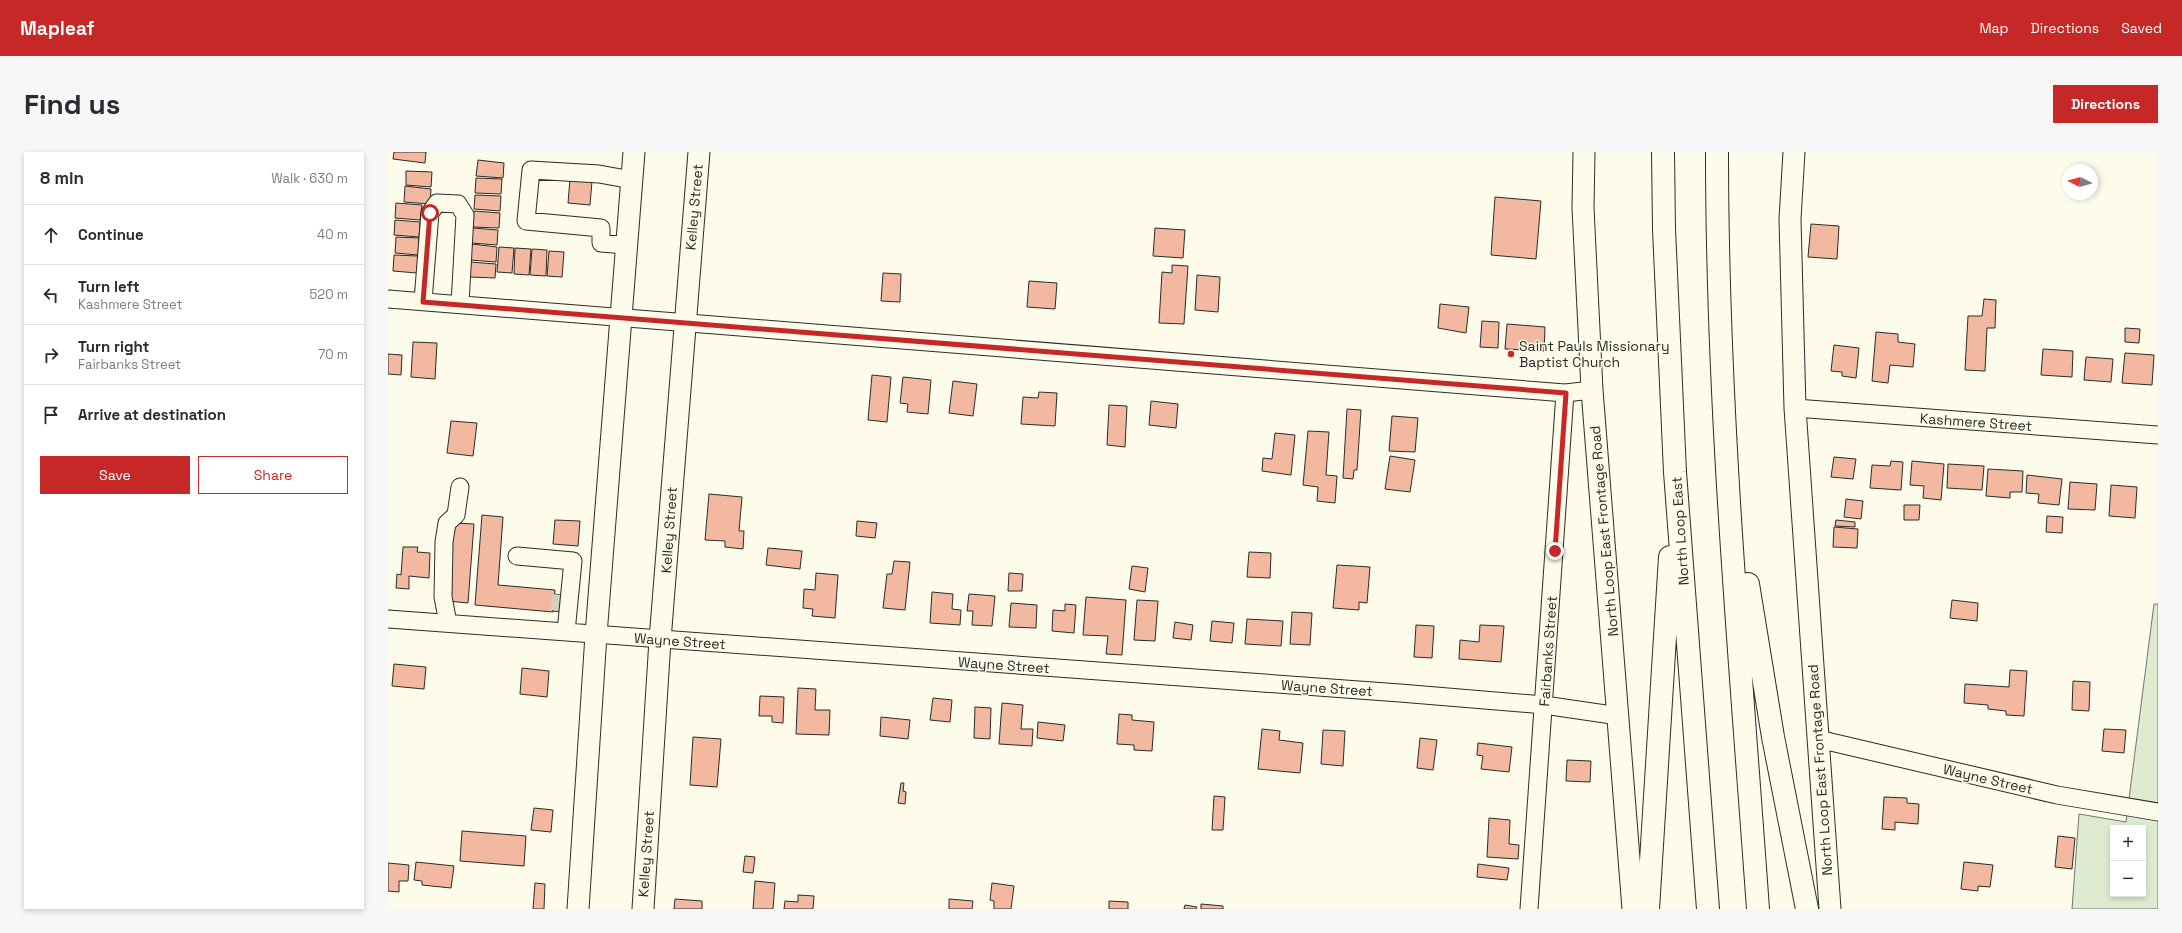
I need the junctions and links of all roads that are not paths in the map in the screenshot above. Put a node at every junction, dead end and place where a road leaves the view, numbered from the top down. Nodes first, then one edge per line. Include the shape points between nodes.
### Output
1 (634, 152) edge
2 (699, 152) edge
3 (1584, 152) edge
4 (1663, 152) edge
5 (1717, 152) edge
6 (1794, 152) edge
7 (632, 180) junction
8 (626, 245) junction
9 (388, 299) edge
10 (423, 302) junction
11 (460, 304) junction
12 (620, 317) junction
13 (685, 322) junction
14 (1592, 390) junction
15 (1566, 393) junction
16 (1794, 408) junction
17 (2158, 435) edge
18 (1726, 453) junction
19 (1675, 472) junction
20 (460, 487) dead end
21 (517, 556) dead end
22 (571, 581) junction
23 (563, 616) junction
24 (388, 619) edge
25 (448, 623) junction
26 (596, 635) junction
27 (660, 640) junction
28 (1544, 705) junction
29 (1619, 716) junction
30 (1818, 739) junction
31 (2158, 812) edge
32 (578, 909) edge
33 (643, 909) edge
34 (1528, 909) edge
35 (1633, 909) edge
36 (1648, 909) edge
37 (1708, 909) edge
38 (1758, 909) edge
39 (1807, 909) edge
40 (1830, 909) edge

1 - 7 main road
2 - 13 main road, Kelley Street
3 - 14 main road, North Loop East Frontage Road via 1583,208
4 - 19 highway, North Loop East
5 - 18 highway via 1720,328
6 - 16 main road, North Loop East Frontage Road via 1790,219
7 - 8 main road
7 - 8 street via 599,174 531,170 526,221 602,228 601,243
8 - 12 main road
9 - 10 street
10 - 11 street
10 - 11 street via 430,213 437,203 458,204 465,215
11 - 12 street
12 - 13 street
12 - 26 main road
13 - 15 street
13 - 27 main road, Kelley Street
14 - 15 street
14 - 29 main road, North Loop East Frontage Road
15 - 28 street, Fairbanks Street
16 - 17 street, Kashmere Street
16 - 30 main road, North Loop East Frontage Road
18 - 38 highway
18 - 39 highway via 1773,737
19 - 36 highway
19 - 37 highway, North Loop East
20 - 25 street via 456,515 447,523 444,542 443,597
21 - 22 street via 572,561
22 - 23 street
22 - 23 street via 562,587
23 - 25 street, Wayne Street
23 - 26 street, Wayne Street
24 - 25 street, Wayne Street
26 - 27 street, Wayne Street
26 - 32 main road
27 - 28 street, Wayne Street
27 - 33 main road, Kelley Street
28 - 29 street, Wayne Street
28 - 34 street, Fairbanks Street
29 - 35 main road, North Loop East Frontage Road
30 - 31 street, Wayne Street via 2057,795
30 - 40 main road, North Loop East Frontage Road

